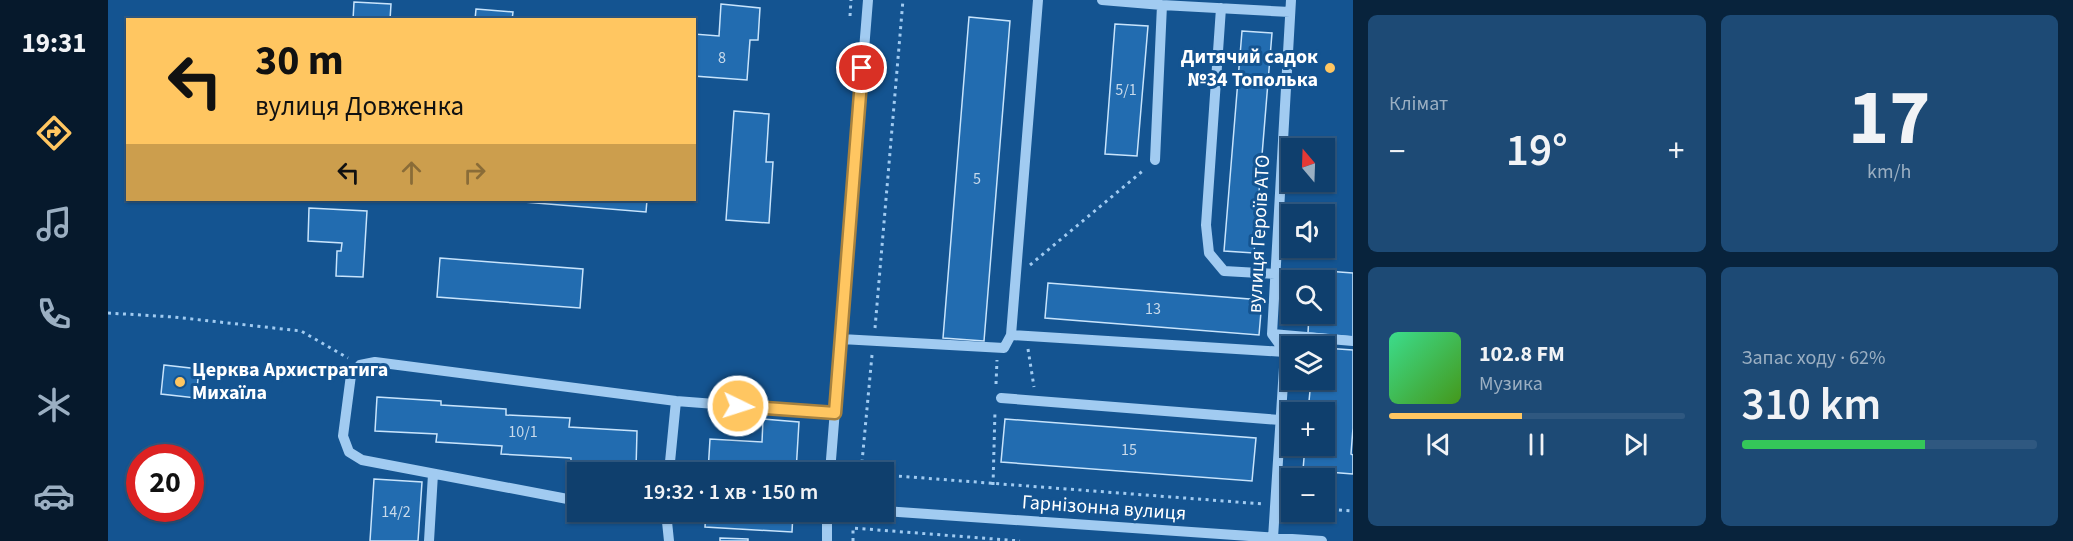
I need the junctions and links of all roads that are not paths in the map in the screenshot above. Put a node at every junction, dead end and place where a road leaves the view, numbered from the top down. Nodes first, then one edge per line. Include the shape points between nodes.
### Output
1 (868, 0) edge
2 (1038, 0) edge
3 (1102, 0) edge
4 (1291, 0) edge
5 (1162, 5) junction
6 (1221, 9) junction
7 (1290, 12) junction
8 (1155, 160) road end
9 (1275, 274) junction
10 (1272, 334) junction
11 (1011, 335) junction
12 (841, 339) junction
13 (1353, 340) edge
14 (1281, 346) edge
15 (1281, 352) edge
16 (999, 394) road end
17 (676, 401) junction
18 (835, 413) junction
19 (1281, 420) joint
20 (670, 462) edge
21 (831, 462) edge
22 (433, 474) junction
23 (567, 499) edge
24 (894, 512) edge
25 (667, 522) edge
26 (827, 522) edge
27 (1148, 529) junction
28 (1273, 538) junction
29 (429, 541) edge
30 (669, 541) edge
31 (827, 541) edge
32 (1147, 541) edge
33 (1322, 541) edge

1 - 12 street
2 - 11 street
3 - 5 street
4 - 7 street, вулиця Героїв АТО
5 - 6 street
5 - 8 street
6 - 7 street
6 - 9 street via 1206,225 1209,253 1224,271
7 - 9 street, вулиця Героїв АТО
9 - 10 street, вулиця Героїв АТО
10 - 13 street
10 - 14 street, вулиця Героїв АТО
11 - 12 street via 1004,348
11 - 15 street
12 - 18 street
16 - 19 street via 1036,401
17 - 18 street
17 - 20 street
17 - 22 street via 375,362 360,365 351,375 343,436 349,452 362,460
18 - 21 street
19 - 28 street
22 - 23 street
22 - 29 street
24 - 27 street, Гарнізонна вулиця
25 - 30 street
26 - 31 street
27 - 28 street, Гарнізонна вулиця
27 - 32 street
28 - 33 street, Гарнізонна вулиця

